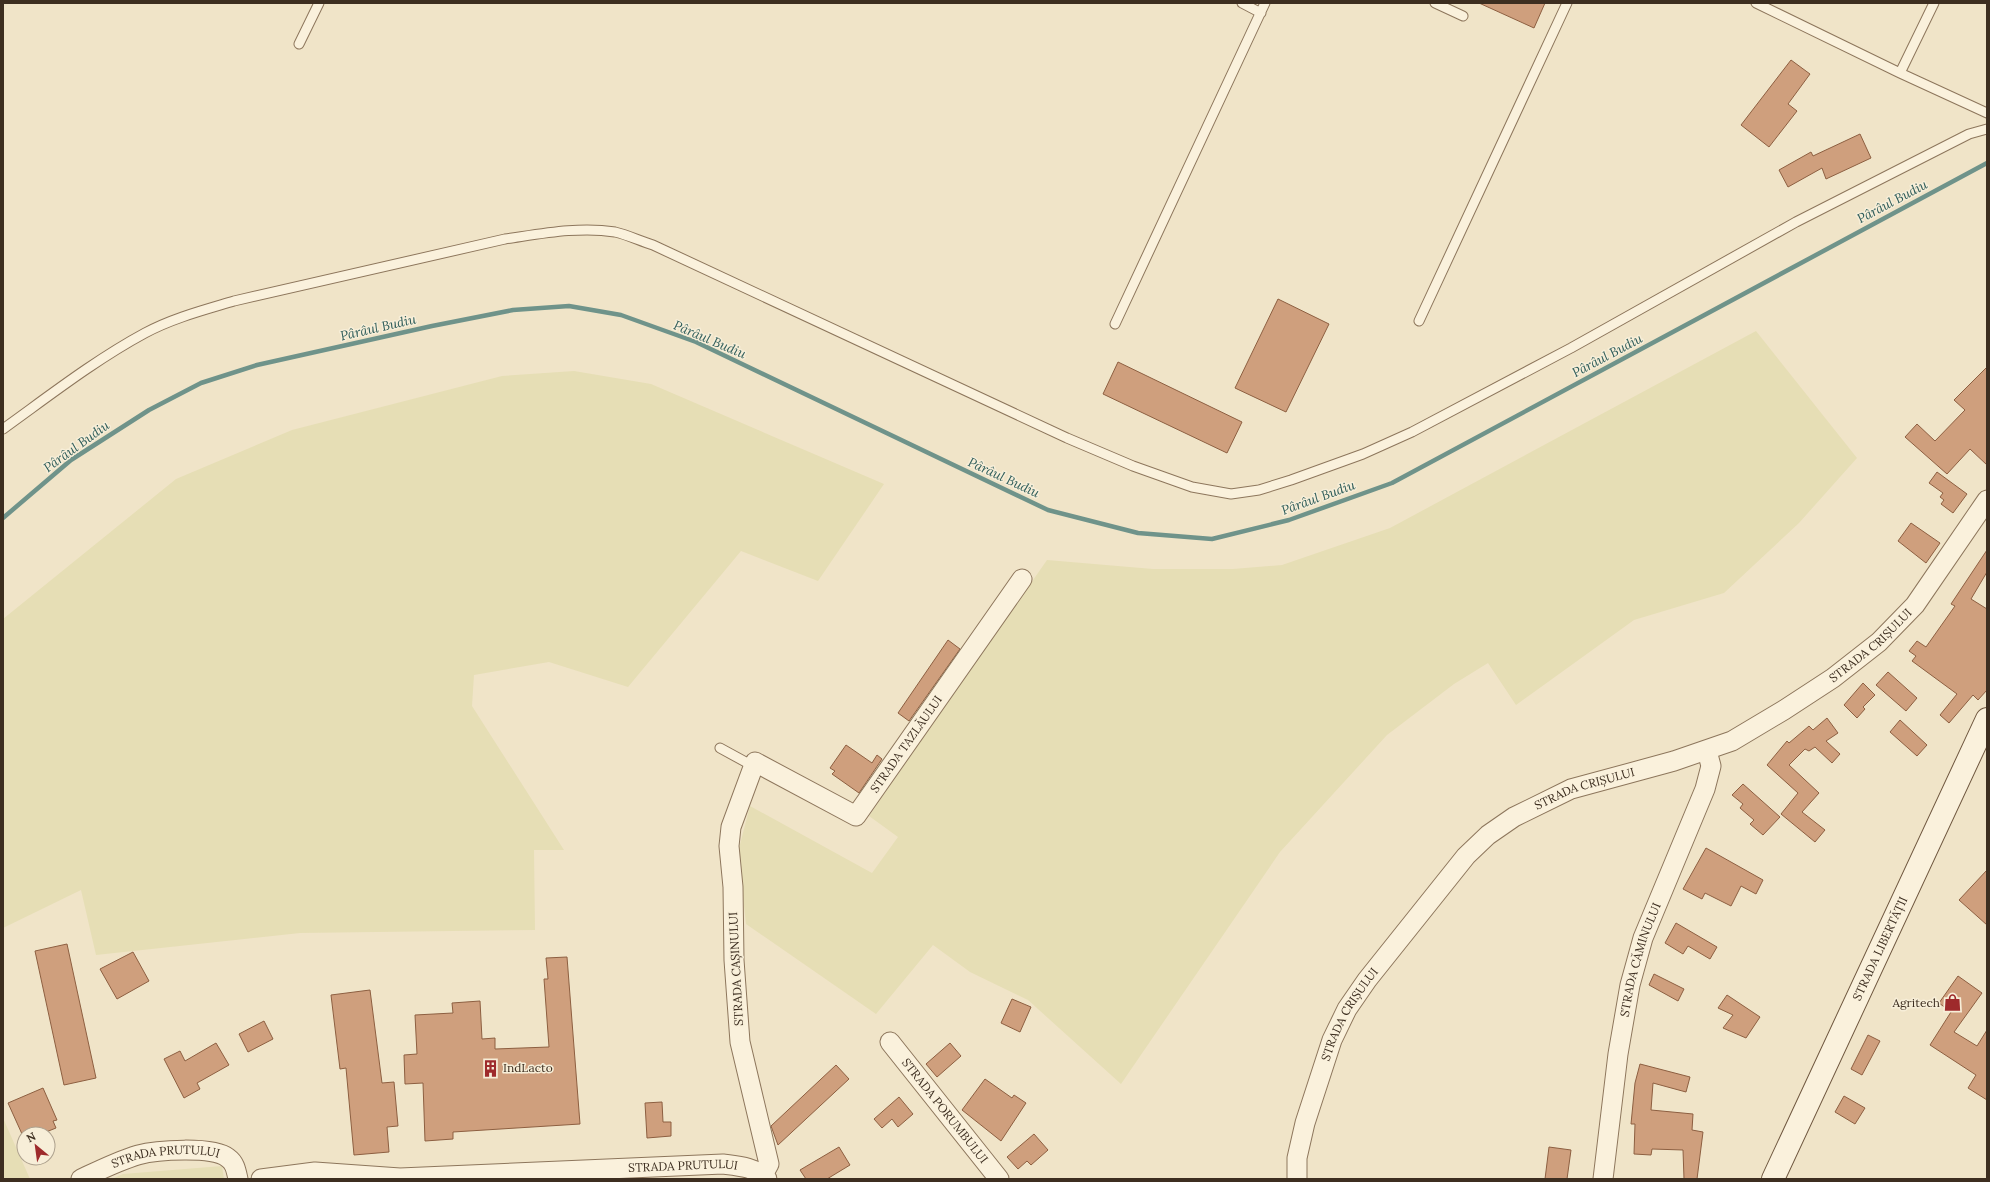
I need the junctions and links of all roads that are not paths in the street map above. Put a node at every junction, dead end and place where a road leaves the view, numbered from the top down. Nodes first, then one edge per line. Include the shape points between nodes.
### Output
1 (319, 3) edge
2 (1242, 3) edge
3 (1266, 3) edge
4 (1435, 3) edge
5 (1567, 3) edge
6 (1756, 3) edge
7 (1934, 3) edge
8 (1767, 6) edge
9 (1261, 13) junction
10 (1464, 16) dead end
11 (299, 44) dead end
12 (1900, 73) junction
13 (1987, 113) edge
14 (1987, 129) edge
15 (1419, 321) dead end
16 (1115, 324) dead end
17 (3, 428) edge
18 (1987, 500) edge
19 (1022, 579) dead end
20 (1987, 719) edge
21 (720, 748) dead end
22 (1707, 751) junction
23 (754, 764) junction
24 (890, 1042) dead end
25 (765, 1177) edge
26 (82, 1179) edge
27 (238, 1179) edge
28 (261, 1179) edge
29 (1000, 1179) edge
30 (1297, 1179) edge
31 (1603, 1179) edge
32 (1773, 1179) edge

1 - 11 lane
2 - 9 lane
3 - 9 lane
4 - 10 lane
5 - 15 lane
6 - 8 lane
7 - 12 lane
8 - 12 lane
9 - 16 lane
12 - 13 lane
14 - 17 lane via 1969,134 1796,222 1571,348 1412,432 1339,463 1259,490 1231,494 1199,488 1133,466 1067,438 652,245 623,234 596,230 544,233 505,239 202,310 146,332 107,355
18 - 22 street, STRADA CRIȘULUI via 1915,605 1879,642 1833,678 1784,710 1732,741
19 - 23 street, STRADA TAZLĂULUI via 856,816
20 - 32 main road, STRADA LIBERTĂȚII
21 - 23 lane
22 - 30 street, STRADA CRIȘULUI via 1571,789 1514,817 1488,835 1466,856 1367,980 1348,1009 1332,1040 1305,1124 1297,1158
22 - 31 street, STRADA CĂMINULUI via 1711,766 1705,789 1643,938 1630,985 1618,1054
23 - 25 street, STRADA CAȘINULUI via 731,827 729,846 740,1042 769,1164
24 - 29 street, STRADA PORUMBULUI
25 - 28 street, STRADA PRUTULUI via 745,1166 723,1164 400,1178 315,1172
26 - 27 street, STRADA PRUTULUI via 138,1155 164,1150 218,1153 232,1162

